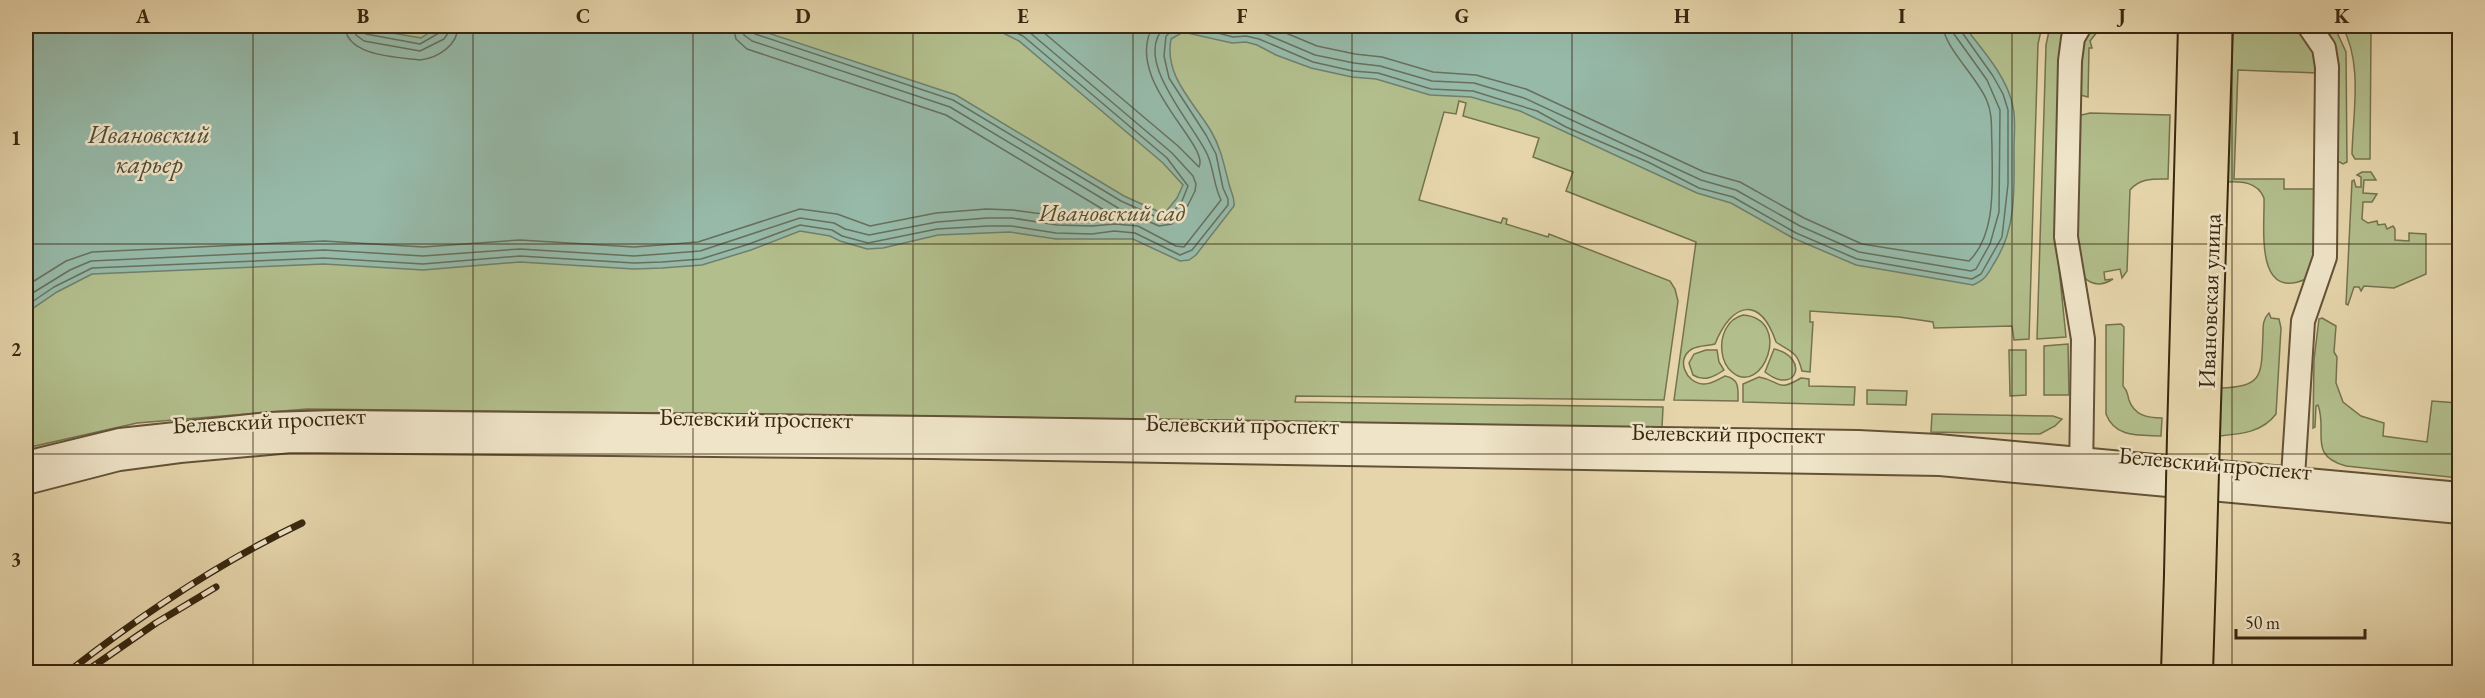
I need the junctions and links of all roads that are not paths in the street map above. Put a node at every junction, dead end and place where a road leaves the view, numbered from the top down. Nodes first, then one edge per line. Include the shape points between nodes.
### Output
1 (2080, 26) edge
2 (2193, 26) edge
3 (2218, 26) edge
4 (2309, 26) edge
5 (2194, 436) junction
6 (26, 463) edge
7 (2081, 469) junction
8 (26, 483) edge
9 (2292, 489) junction
10 (2460, 494) edge
11 (2460, 512) edge
12 (2190, 576) junction
13 (2176, 672) edge
14 (2198, 672) edge

1 - 7 street via 2073,38 2070,61 2065,217 2067,256 2083,339
2 - 5 main road, Ивановская улица
3 - 5 main road, Ивановская улица
4 - 9 street via 2324,48 2327,67 2325,257 2303,321
5 - 12 main road, Ивановская улица, bridge
6 - 7 street, Белевский проспект via 120,440 268,424 336,423 1858,442 2013,451
7 - 8 street, Белевский проспект via 1179,450 291,441 119,459
7 - 9 street, Белевский проспект
9 - 10 street, Белевский проспект
9 - 11 street, Белевский проспект
12 - 13 main road
12 - 14 main road

